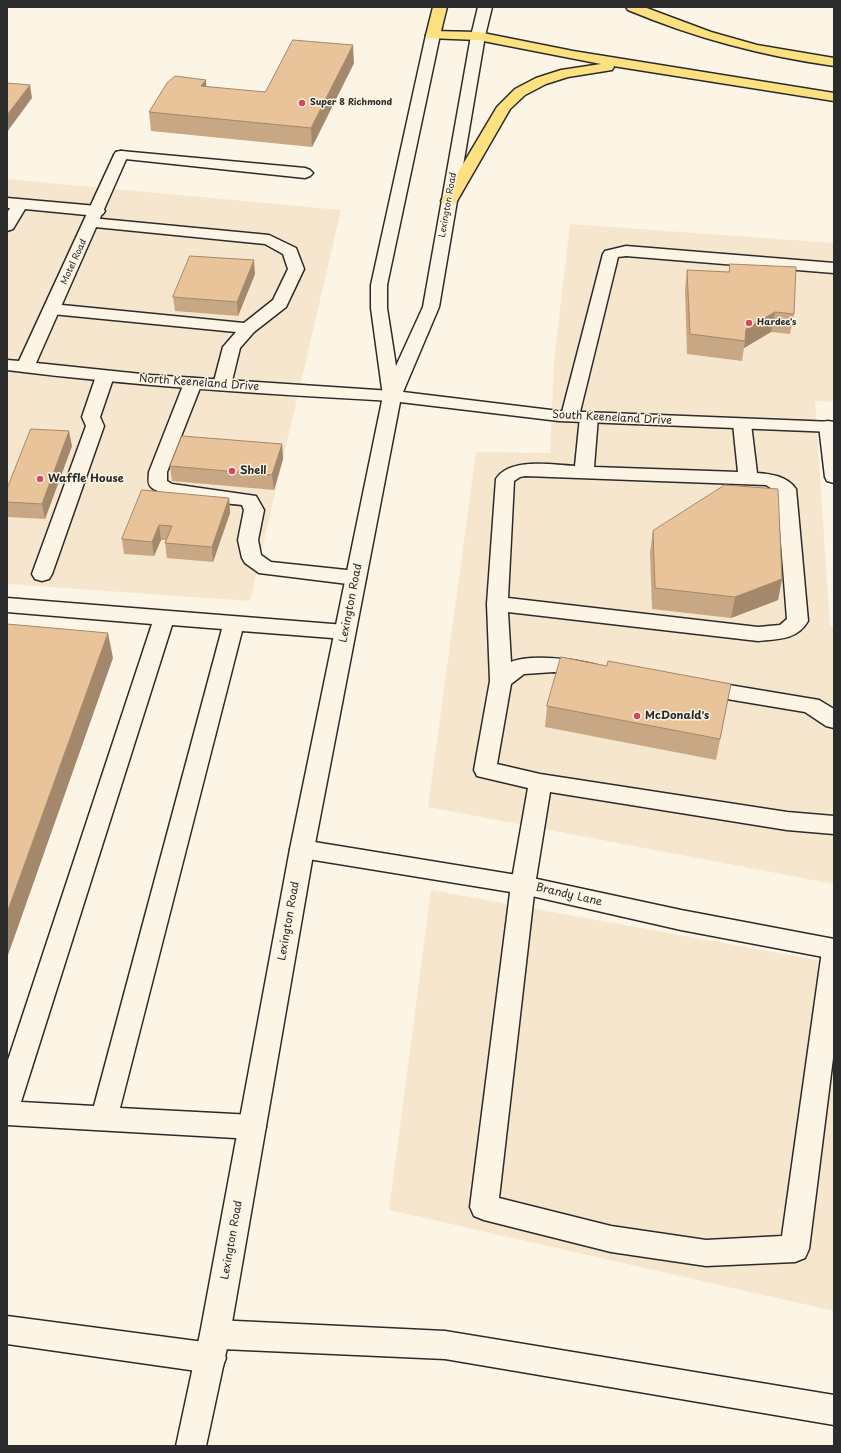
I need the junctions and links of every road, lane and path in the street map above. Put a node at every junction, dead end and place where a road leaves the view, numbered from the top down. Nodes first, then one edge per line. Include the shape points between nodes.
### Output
1 (440, 7) edge
2 (485, 7) edge
3 (633, 7) edge
4 (433, 36) junction
5 (478, 36) junction
6 (834, 62) edge
7 (654, 68) junction
8 (834, 97) edge
9 (305, 173) dead end
10 (449, 202) junction
11 (13, 204) edge
12 (94, 217) junction
13 (7, 226) edge
14 (834, 268) edge
15 (52, 309) junction
16 (248, 328) junction
17 (7, 365) edge
18 (25, 368) junction
19 (105, 376) junction
20 (193, 383) junction
21 (222, 385) junction
22 (392, 396) junction
23 (570, 416) junction
24 (589, 417) junction
25 (742, 424) junction
26 (831, 426) edge
27 (584, 472) junction
28 (834, 477) edge
29 (748, 478) junction
30 (42, 574) dead end
31 (356, 578) junction
32 (497, 604) junction
33 (8, 605) edge
34 (164, 618) junction
35 (234, 623) junction
36 (345, 632) junction
37 (609, 674) edge
38 (501, 681) junction
39 (679, 684) edge
40 (834, 720) edge
41 (540, 782) junction
42 (834, 824) edge
43 (302, 849) junction
44 (523, 885) junction
45 (834, 950) edge
46 (7, 1104) edge
47 (7, 1113) edge
48 (104, 1118) junction
49 (253, 1127) junction
50 (7, 1330) edge
51 (213, 1346) junction
52 (834, 1410) edge
53 (191, 1446) edge

1 - 4 main road, Lexington Road
2 - 5 main road, Lexington Road
3 - 6 main road via 698,32 784,54
4 - 5 main road
4 - 22 main road, Lexington Road via 379,284 379,308
5 - 7 main road
5 - 10 main road, Lexington Road
7 - 8 main road
7 - 10 main road via 592,68 541,81 520,92 504,106
9 - 12 main road, Motel Road via 121,155
10 - 22 main road, Lexington Road via 431,307
11 - 12 main road
11 - 13 main road
12 - 15 main road, Motel Road
12 - 16 main road via 269,240 290,250 296,269 280,303
14 - 23 main road via 626,251 611,254
15 - 16 main road
15 - 18 main road, Motel Road
16 - 21 main road via 232,347
17 - 18 main road, North Keeneland Drive
18 - 19 main road, North Keeneland Drive
19 - 20 main road, North Keeneland Drive
19 - 30 main road via 91,417 95,426
20 - 21 main road, North Keeneland Drive
20 - 31 main road via 158,472 158,484 168,488 249,500 254,510 248,540 252,558 266,568
21 - 22 main road, North Keeneland Drive
22 - 23 main road, South Keeneland Drive
22 - 31 main road, Lexington Road
23 - 24 main road, South Keeneland Drive
24 - 25 main road, South Keeneland Drive
24 - 27 main road
25 - 26 main road, South Keeneland Drive
25 - 29 main road
26 - 28 main road
27 - 29 main road
27 - 32 main road via 525,470 505,478
29 - 32 main road via 771,480 786,489 798,621 786,631 758,634
31 - 36 main road, Lexington Road
32 - 38 main road
33 - 34 main road
34 - 35 main road
34 - 46 main road
35 - 36 main road
35 - 48 main road
36 - 43 main road, Lexington Road
37 - 38 main road via 554,665 520,667
38 - 41 main road via 485,770
39 - 40 main road via 811,705
41 - 42 main road via 787,822
41 - 44 main road
43 - 44 main road, Brandy Lane
43 - 49 main road, Lexington Road
44 - 45 main road, Brandy Lane
44 - 45 main road via 484,1206 611,1239 706,1253 795,1249
47 - 48 main road
48 - 49 main road
49 - 51 main road, Lexington Road
50 - 51 main road
51 - 52 main road via 445,1345
51 - 53 main road, Lexington Road

